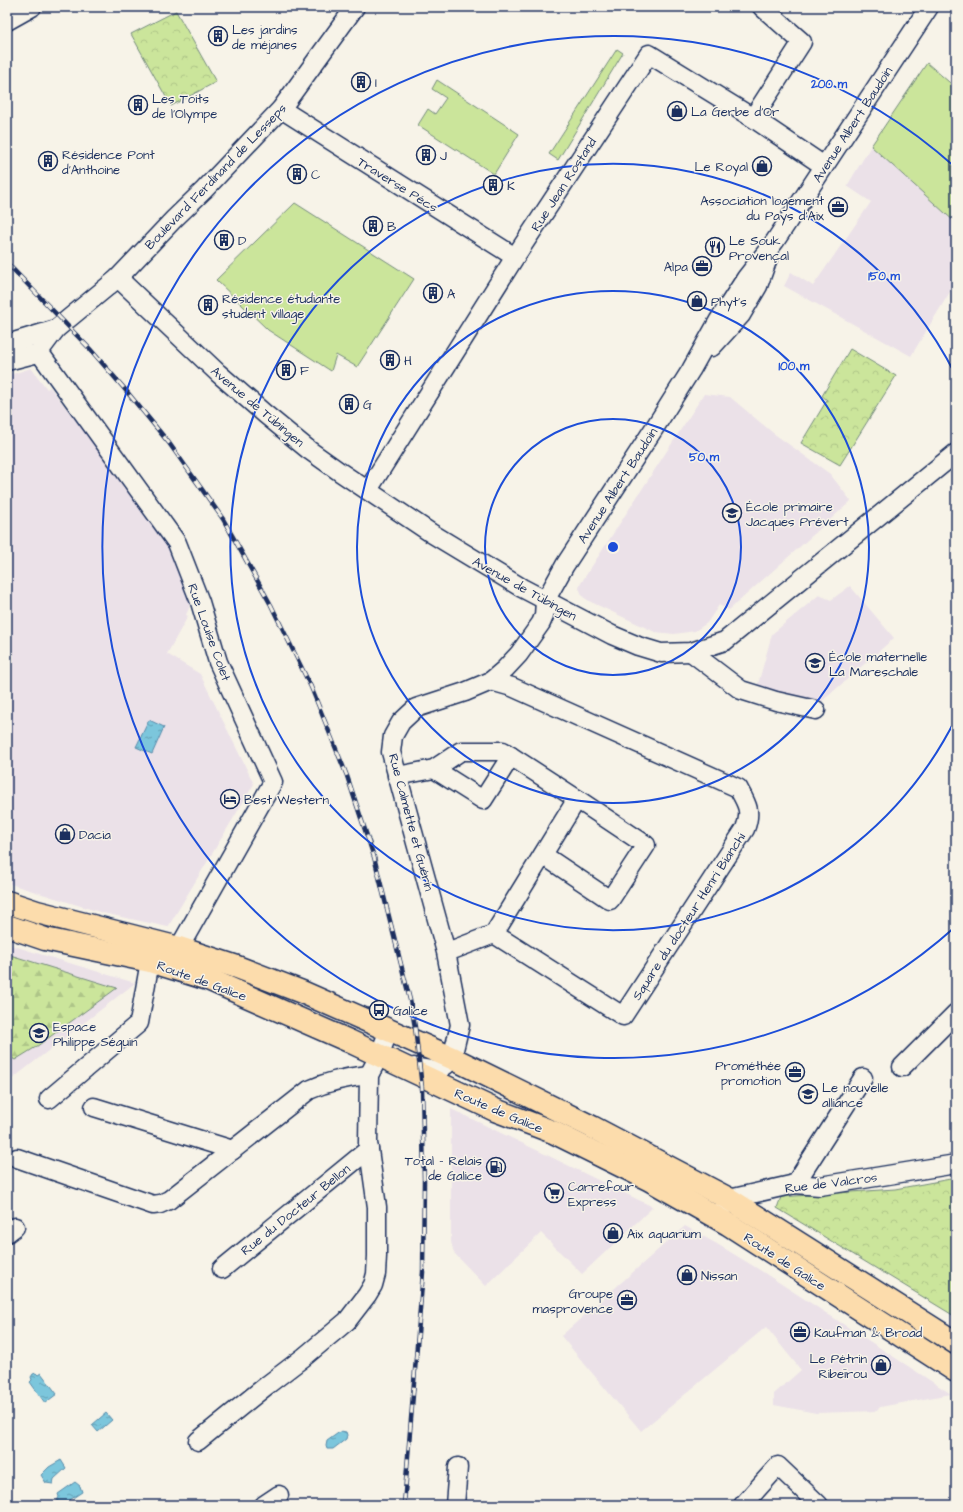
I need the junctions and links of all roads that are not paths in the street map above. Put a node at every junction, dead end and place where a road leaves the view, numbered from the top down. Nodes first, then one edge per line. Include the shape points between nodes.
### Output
1 (32, 7) edge
2 (355, 7) edge
3 (762, 7) edge
4 (929, 7) edge
5 (7, 21) edge
6 (281, 109) junction
7 (753, 118) junction
8 (824, 166) junction
9 (515, 257) junction
10 (118, 278) junction
11 (56, 329) junction
12 (7, 344) edge
13 (38, 353) junction
14 (7, 361) edge
15 (956, 453) edge
16 (368, 490) junction
17 (545, 601) junction
18 (691, 652) junction
19 (491, 681) junction
20 (816, 710) dead end
21 (511, 756) junction
22 (434, 769) junction
23 (397, 776) junction
24 (578, 799) junction
25 (543, 855) junction
26 (7, 902) edge
27 (7, 926) edge
28 (494, 934) junction
29 (179, 948) junction
30 (455, 949) dead end
31 (150, 961) junction
32 (956, 1013) edge
33 (389, 1030) junction
34 (452, 1058) junction
35 (388, 1060) junction
36 (902, 1067) dead end
37 (369, 1075) junction
38 (863, 1078) dead end
39 (49, 1099) dead end
40 (94, 1107) dead end
41 (369, 1149) junction
42 (233, 1150) junction
43 (17, 1158) dead end
44 (956, 1164) edge
45 (795, 1184) junction
46 (729, 1199) junction
47 (716, 1217) junction
48 (222, 1269) dead end
49 (956, 1343) edge
50 (956, 1371) edge
51 (198, 1441) dead end
52 (458, 1467) dead end
53 (279, 1495) dead end
54 (264, 1505) edge
55 (455, 1505) edge
56 (743, 1505) edge
57 (819, 1505) edge

1 - 5 street
2 - 6 street, Boulevard Ferdinand de Lesseps
3 - 7 street via 802,42
4 - 8 street, Avenue Albert Baudoin
6 - 9 street, Traverse Pécs
6 - 10 street, Boulevard Ferdinand de Lesseps
7 - 8 street, Rue Jean Rostand
7 - 9 street, Rue Jean Rostand via 649,54
8 - 17 street, Avenue Albert Baudoin via 775,241 758,286 741,315 691,370 565,565
9 - 16 street, Rue Jean Rostand
10 - 11 street, Boulevard Ferdinand de Lesseps
10 - 16 street, Avenue de Tübingen via 265,414 315,454
11 - 12 street
11 - 13 street
13 - 14 street
13 - 29 street, Rue Louise Colet via 177,543 200,602 218,662 273,782
15 - 18 street, Avenue de Tübingen via 734,634 718,644
16 - 17 street, Avenue de Tübingen via 431,533
17 - 18 street, Avenue de Tübingen via 638,646 661,653
17 - 19 street, Rue Calmette et Guérin via 541,623 519,654
18 - 20 street via 741,690
19 - 23 street, Rue Calmette et Guérin via 416,708 401,722 393,736 391,752
19 - 28 street, Square du docteur Henri Bianchi via 512,687 738,788 748,805 749,818 745,829 623,1016
21 - 22 street via 503,751 461,751
21 - 22 street via 483,800
21 - 24 street
22 - 23 street
23 - 34 street, Rue Calmette et Guérin via 446,952 460,1025
24 - 25 street
24 - 25 street via 646,845 610,900
25 - 28 street
26 - 29 main road, Route de Galice
27 - 31 main road, Route de Galice via 45,939
28 - 30 street
29 - 33 main road, Route de Galice via 237,966
31 - 35 main road, Route de Galice via 208,979
31 - 39 street via 139,1023
32 - 36 street
33 - 34 main road, Route de Galice
33 - 35 street
34 - 35 street via 437,1071
34 - 46 main road, Route de Galice via 592,1127
35 - 37 street
35 - 47 main road, Route de Galice via 495,1110 553,1132 650,1180
37 - 41 street
37 - 42 street via 349,1076 309,1090
38 - 45 street
40 - 42 street
41 - 48 street, Rue du Docteur Bellon
41 - 51 street via 377,1207 377,1256 373,1285 347,1321
42 - 43 street via 169,1200 153,1205
44 - 45 street, Rue de Valcros via 820,1186
45 - 46 street, Rue de Valcros
46 - 47 street
46 - 49 main road, Route de Galice
47 - 50 main road, Route de Galice
52 - 55 street
53 - 54 street
56 - 57 street via 778,1466

